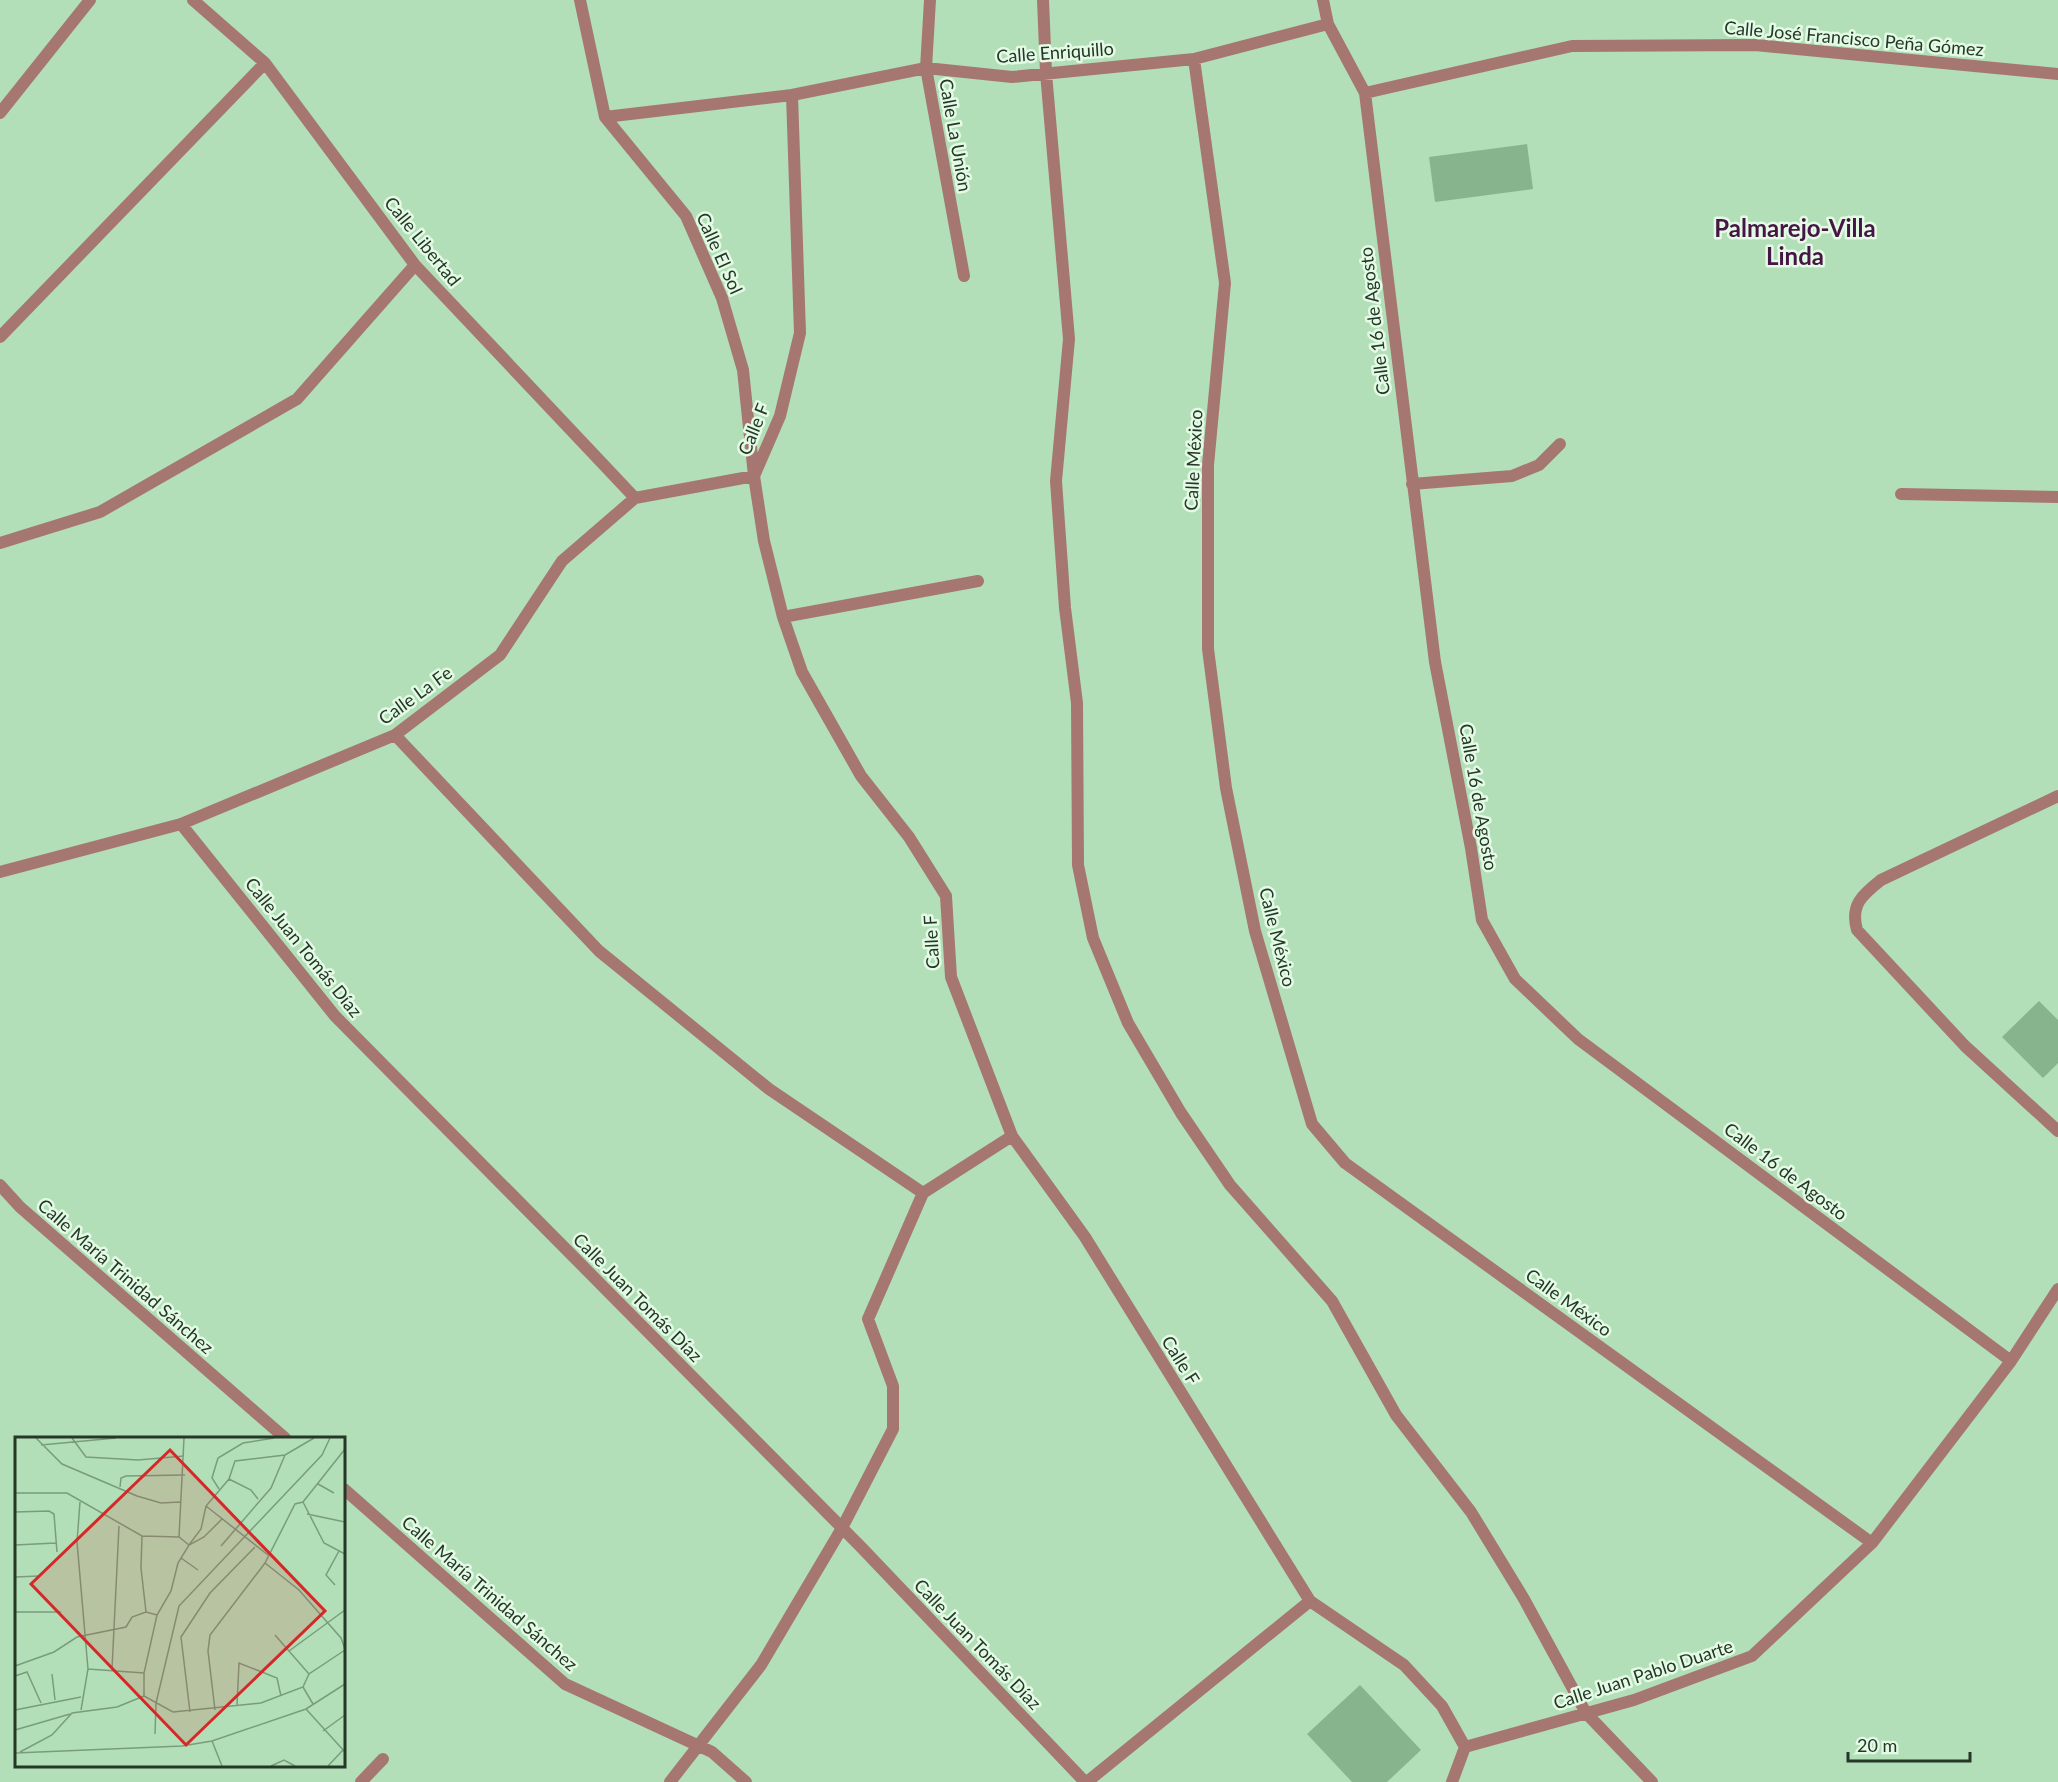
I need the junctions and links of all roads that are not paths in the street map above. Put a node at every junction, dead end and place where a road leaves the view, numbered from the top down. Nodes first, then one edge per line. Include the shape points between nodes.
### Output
1 (90, 0) edge
2 (193, 0) edge
3 (580, 0) edge
4 (930, 0) edge
5 (1043, 0) edge
6 (1323, 0) edge
7 (1328, 24) junction
8 (1194, 59) junction
9 (265, 63) junction
10 (926, 68) junction
11 (1046, 73) junction
12 (2058, 74) edge
13 (1365, 93) junction
14 (792, 95) junction
15 (0, 113) edge
16 (605, 117) junction
17 (415, 265) junction
18 (964, 276) dead end
19 (0, 337) edge
20 (1560, 444) dead end
21 (754, 476) junction
22 (1412, 484) junction
23 (1900, 494) dead end
24 (2058, 497) edge
25 (635, 498) junction
26 (0, 543) edge
27 (978, 581) dead end
28 (783, 617) junction
29 (394, 735) junction
30 (2058, 796) edge
31 (181, 824) junction
32 (0, 872) edge
33 (2058, 1131) edge
34 (1012, 1136) junction
35 (0, 1185) edge
36 (923, 1193) junction
37 (2058, 1289) edge
38 (2012, 1361) junction
39 (284, 1437) edge
40 (345, 1491) edge
41 (842, 1528) junction
42 (1872, 1543) junction
43 (1310, 1601) junction
44 (1586, 1713) junction
45 (697, 1745) junction
46 (1465, 1747) junction
47 (383, 1759) dead end
48 (361, 1782) edge
49 (670, 1782) edge
50 (746, 1782) edge
51 (1086, 1782) edge
52 (1452, 1782) edge
53 (1652, 1782) edge

1 - 15 street
2 - 9 street, Calle Libertad
3 - 16 street, Calle El Sol
4 - 10 street, Calle La Unión
5 - 11 street
6 - 7 street, Calle 16 de Agosto
7 - 8 street, Calle Enriquillo
7 - 13 street, Calle 16 de Agosto
8 - 11 street, Calle Enriquillo
8 - 42 street, Calle México via 1226,283 1208,465 1209,650 1226,788 1255,931 1312,1124 1345,1163
9 - 17 street, Calle Libertad
9 - 19 street
10 - 11 street, Calle Enriquillo via 1012,77
10 - 14 street, Calle Enriquillo
10 - 18 street, Calle La Unión
11 - 44 street via 1069,339 1056,481 1077,704 1078,865 1093,939 1128,1023 1181,1113 1230,1185 1332,1301 1396,1415 1471,1512
12 - 13 street, Calle José Francisco Peña Gómez via 1755,45 1572,46
13 - 22 street, Calle 16 de Agosto
14 - 16 street, Calle Enriquillo
14 - 21 street, Calle F via 800,333 780,417
16 - 21 street, Calle El Sol via 686,216 722,298 743,370
17 - 25 street, Calle Libertad
17 - 26 street via 297,399 100,512
20 - 22 street via 1539,465 1512,476
21 - 25 street
21 - 28 street, Calle F via 764,541
22 - 38 street, Calle 16 de Agosto via 1435,662 1482,920 1515,979 1578,1040
23 - 24 street
25 - 29 street, Calle La Fe via 562,561 500,655
27 - 28 street
28 - 34 street, Calle F via 802,672 861,776 909,837 946,896 951,977
29 - 31 street, Calle La Fe
29 - 36 street via 599,951 769,1089
30 - 33 street via 1881,880 1866,891 1853,916 1857,930 1965,1046
31 - 32 street, Calle La Fe
31 - 41 street, Calle Juan Tomás Díaz via 334,1016
34 - 36 street
34 - 43 street, Calle F via 1085,1237
35 - 39 street, Calle María Trinidad Sánchez via 20,1207
36 - 41 street via 868,1319 893,1386 893,1428
37 - 38 street, Calle Juan Pablo Duarte
38 - 42 street, Calle Juan Pablo Duarte
40 - 45 street, Calle María Trinidad Sánchez via 565,1684
41 - 45 street via 761,1665
41 - 51 street, Calle Juan Tomás Díaz
42 - 44 street, Calle Juan Pablo Duarte via 1752,1656 1634,1700
43 - 46 street, Calle F via 1404,1665 1442,1706
43 - 51 street
44 - 46 street, Calle Juan Pablo Duarte
44 - 53 street
45 - 49 street
45 - 50 street, Calle María Trinidad Sánchez via 712,1752
46 - 52 street
47 - 48 street

